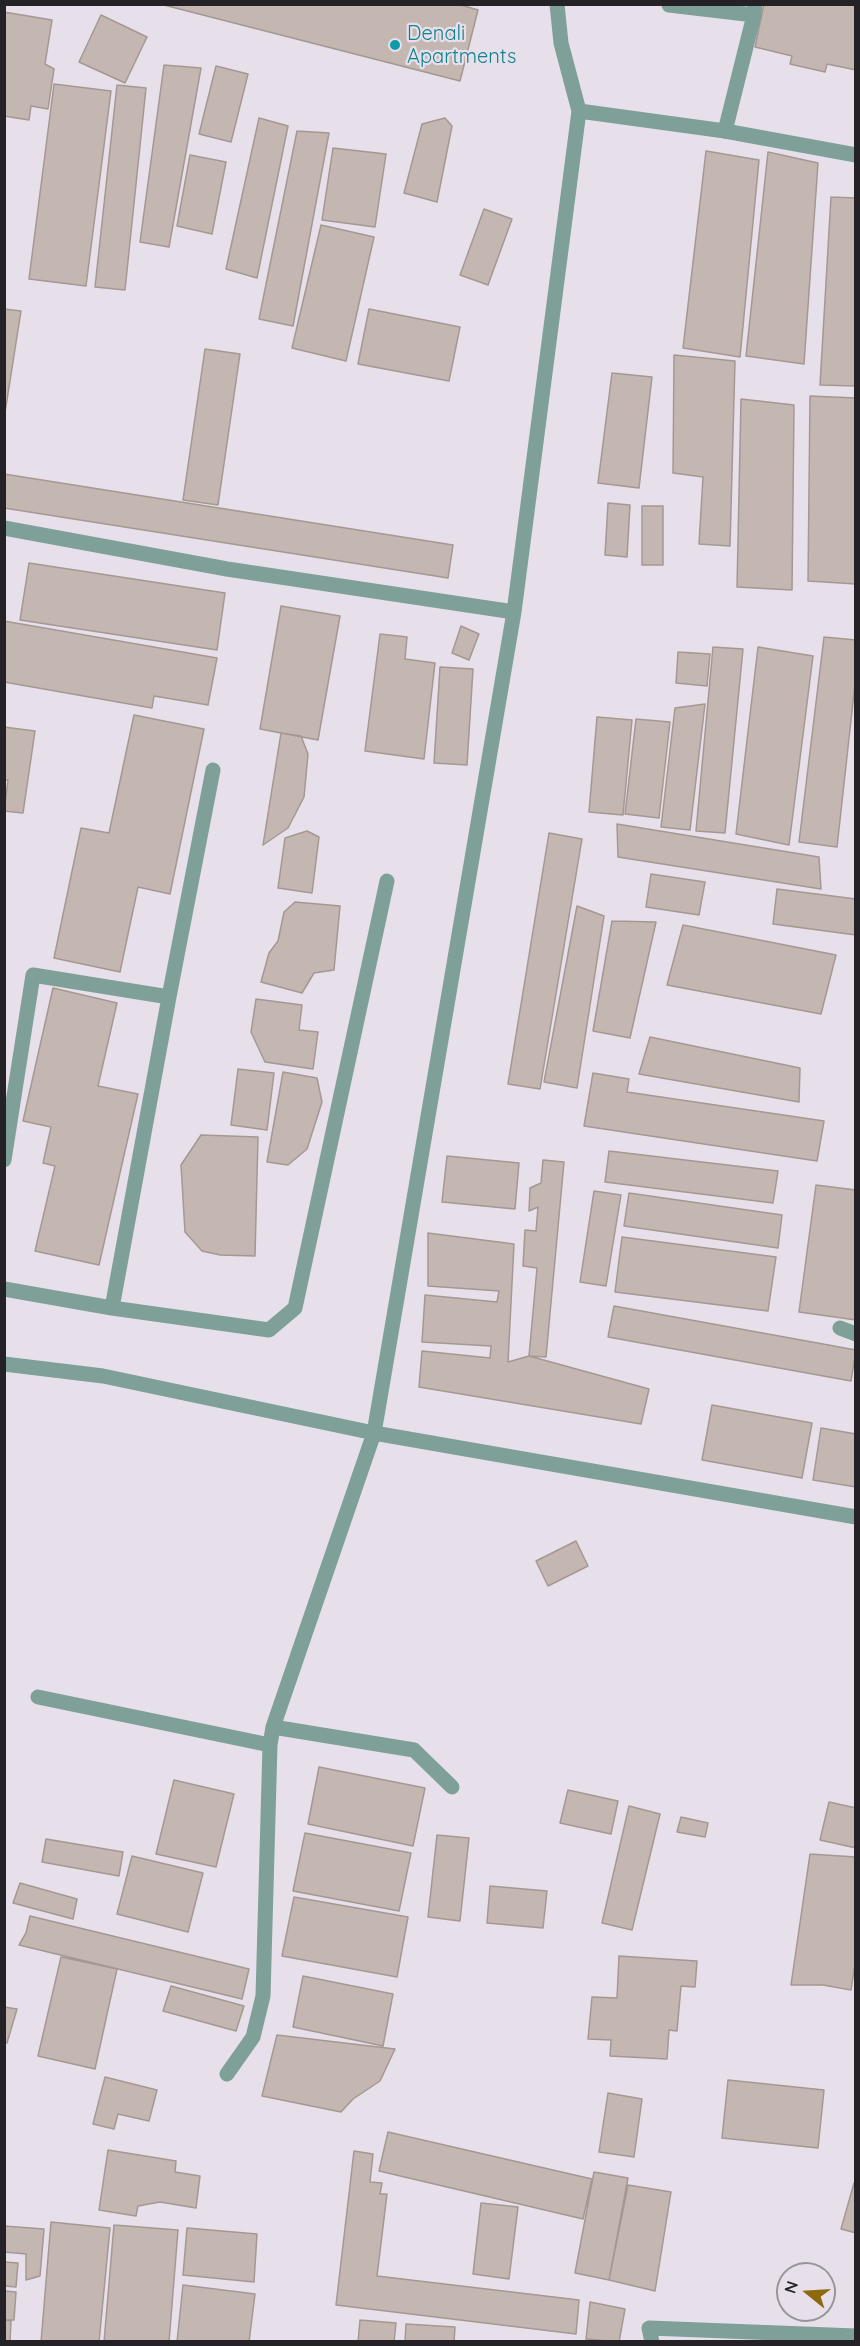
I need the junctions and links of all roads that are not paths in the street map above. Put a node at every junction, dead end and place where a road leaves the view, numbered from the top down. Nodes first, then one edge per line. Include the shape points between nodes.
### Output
1 (557, 4) edge
2 (669, 5) edge
3 (754, 10) edge
4 (579, 111) junction
5 (725, 131) junction
6 (855, 156) edge
7 (4, 528) edge
8 (514, 612) junction
9 (213, 770) dead end
10 (387, 881) dead end
11 (169, 997) junction
12 (11, 1081) edge
13 (4, 1160) edge
14 (4, 1289) edge
15 (112, 1308) junction
16 (840, 1328) dead end
17 (855, 1334) edge
18 (4, 1364) edge
19 (374, 1433) junction
20 (855, 1517) edge
21 (38, 1697) dead end
22 (273, 1727) junction
23 (270, 1746) junction
24 (452, 1787) dead end
25 (227, 2074) dead end
26 (855, 2336) edge
27 (652, 2342) edge

1 - 4 street via 561,43
2 - 3 street
3 - 5 street
4 - 5 street
4 - 8 street
5 - 6 street
7 - 8 street via 227,569
8 - 19 street
9 - 11 street
10 - 15 street via 295,1308 269,1330
11 - 12 street via 33,975
11 - 15 street
12 - 13 street
14 - 15 street
16 - 17 street
18 - 19 street via 103,1376
19 - 20 street
19 - 22 street
21 - 23 street
22 - 23 street
22 - 24 street via 414,1750
23 - 25 street via 263,1996 253,2037
26 - 27 street via 649,2328

